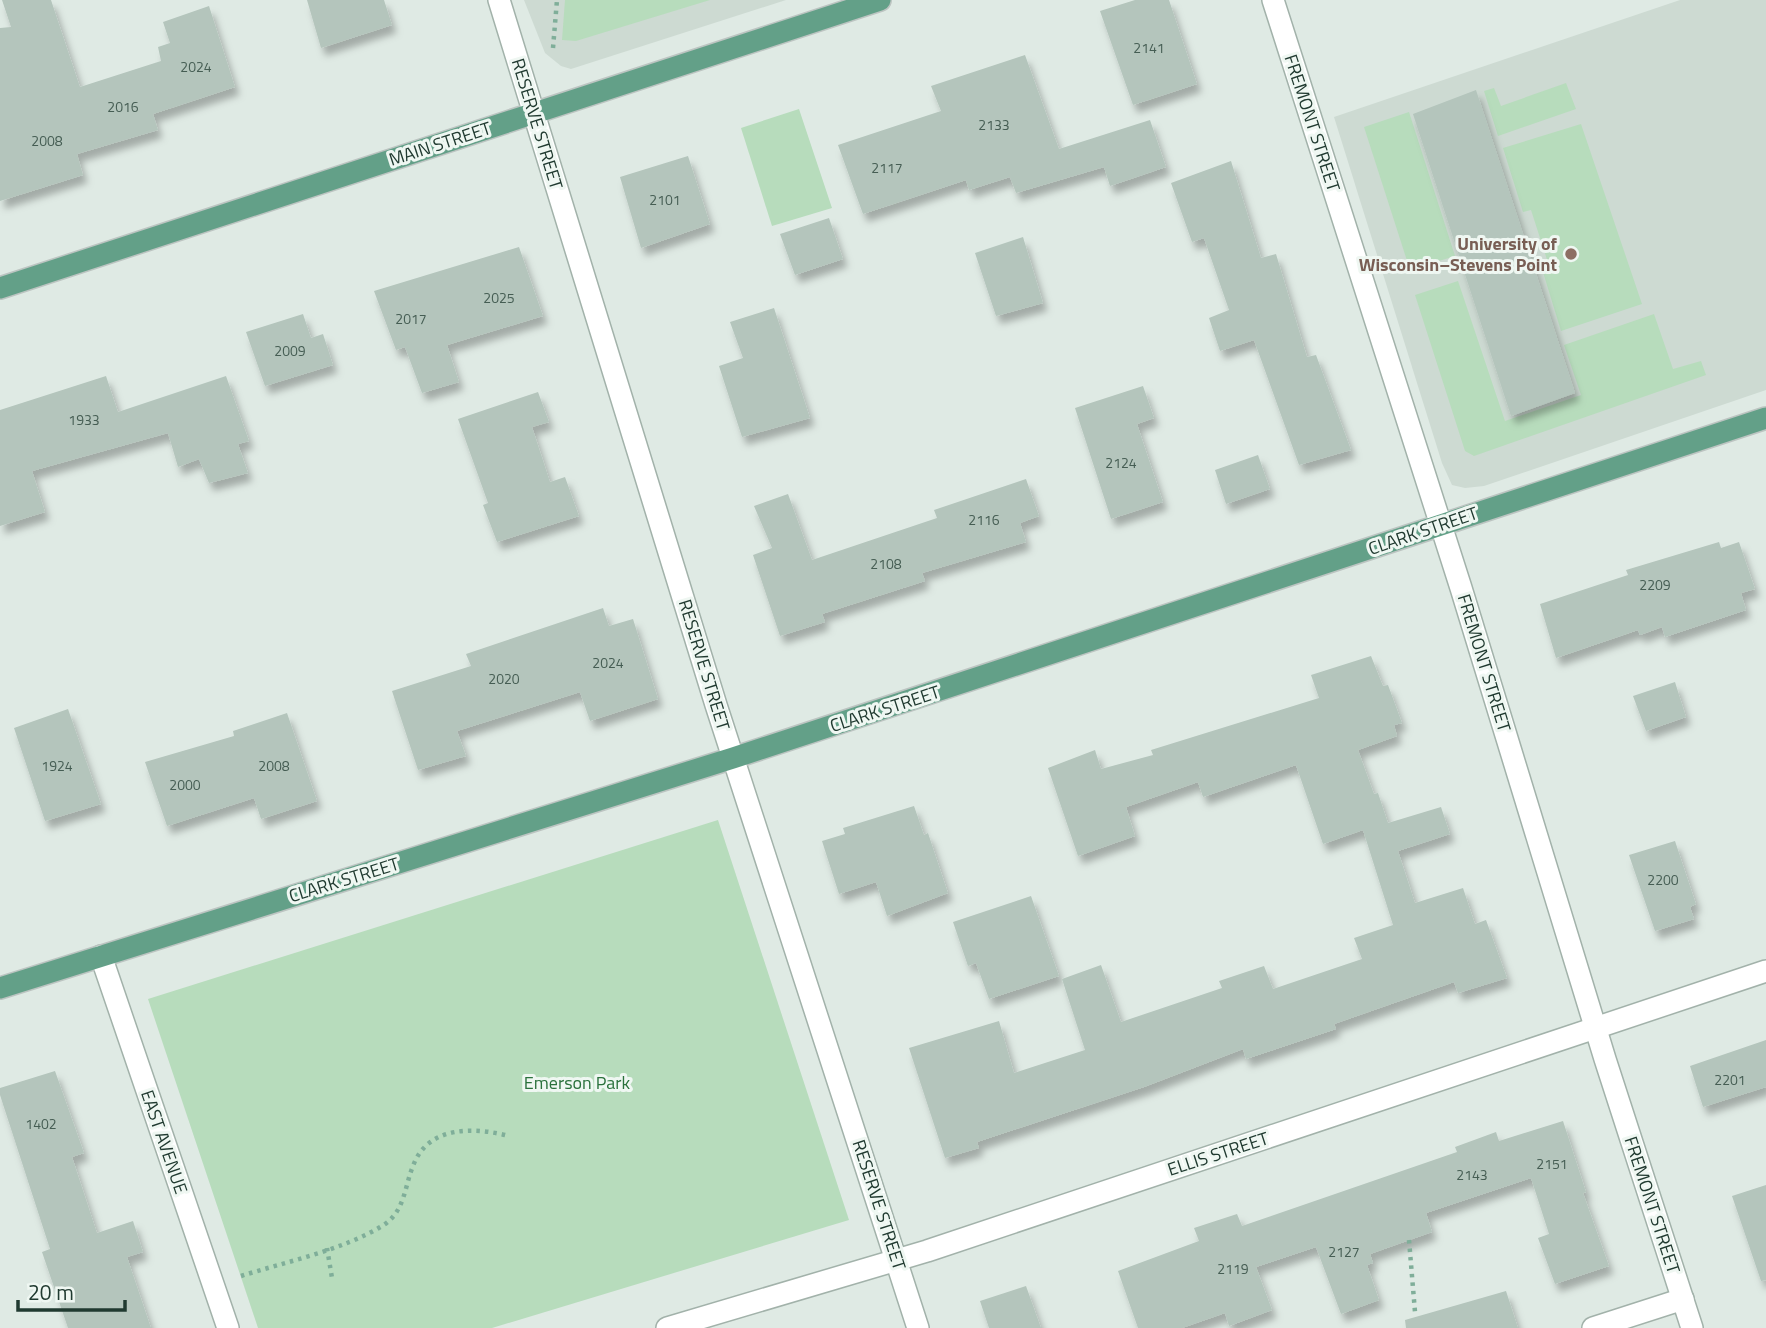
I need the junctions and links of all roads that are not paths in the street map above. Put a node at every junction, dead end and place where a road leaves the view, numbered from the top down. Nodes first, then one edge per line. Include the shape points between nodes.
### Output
1 (499, 0) edge
2 (880, 0) edge
3 (1273, 0) edge
4 (535, 112) junction
5 (0, 288) edge
6 (1766, 418) edge
7 (1441, 525) junction
8 (733, 758) junction
9 (101, 956) junction
10 (1766, 971) edge
11 (0, 988) edge
12 (1596, 1028) junction
13 (896, 1259) junction
14 (1683, 1299) junction
15 (228, 1328) edge
16 (667, 1328) edge
17 (918, 1328) edge
18 (1593, 1328) edge
19 (1692, 1328) edge

1 - 4 street, RESERVE STREET
2 - 4 main road, MAIN STREET
3 - 7 street, FREMONT STREET
4 - 5 main road, MAIN STREET
4 - 8 street, RESERVE STREET
6 - 7 main road, CLARK STREET
7 - 8 main road, CLARK STREET
7 - 12 street, FREMONT STREET
8 - 9 main road, CLARK STREET
8 - 13 street, RESERVE STREET
9 - 11 main road, CLARK STREET
9 - 15 street, EAST AVENUE
10 - 12 street, ELLIS STREET
12 - 13 street, ELLIS STREET
12 - 14 street, FREMONT STREET
13 - 16 street, ELLIS STREET
13 - 17 street, RESERVE STREET
14 - 18 street
14 - 19 street, FREMONT STREET

